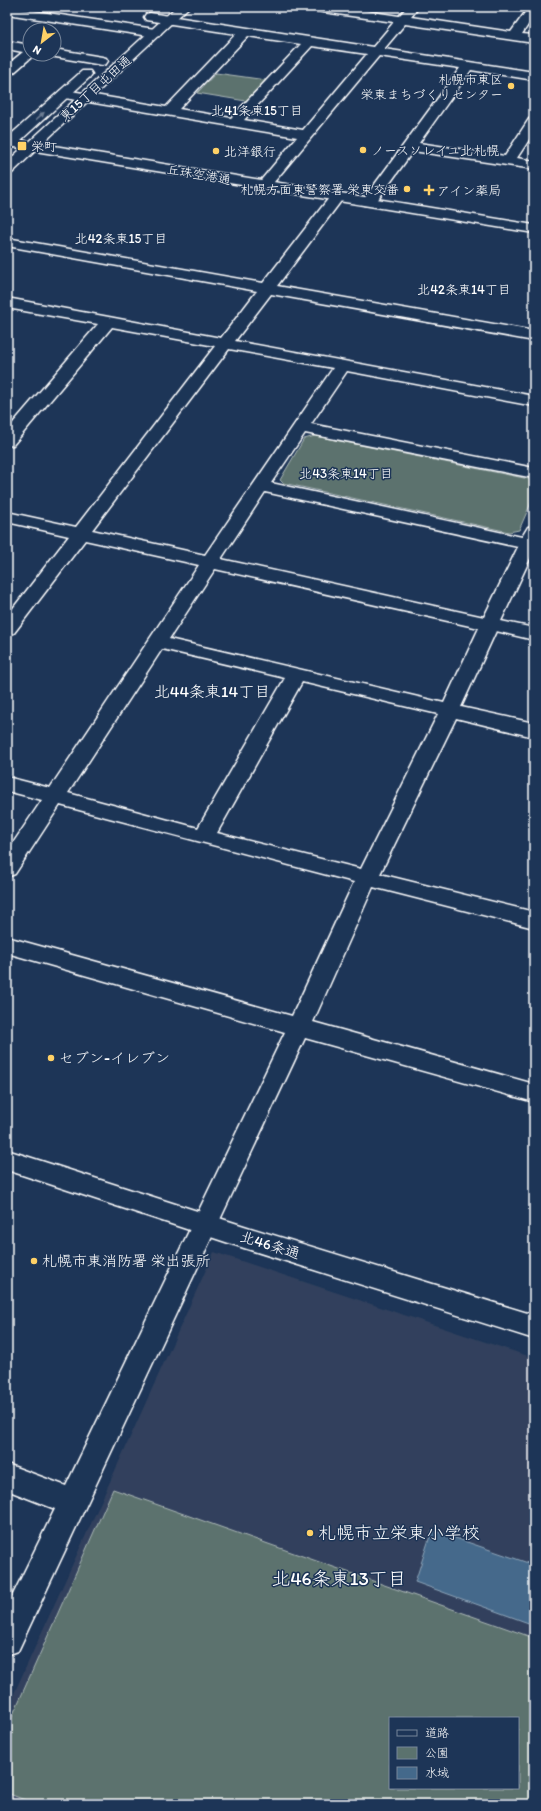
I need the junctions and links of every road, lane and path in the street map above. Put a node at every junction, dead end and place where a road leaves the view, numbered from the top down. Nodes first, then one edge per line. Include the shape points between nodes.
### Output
1 (161, 7) edge
2 (183, 7) edge
3 (316, 7) edge
4 (413, 7) edge
5 (534, 8) edge
6 (7, 10) edge
7 (150, 17) junction
8 (169, 20) junction
9 (402, 20) junction
10 (136, 30) junction
11 (246, 32) junction
12 (155, 33) junction
13 (514, 36) junction
14 (534, 39) edge
15 (124, 40) dead end
16 (309, 42) junction
17 (7, 45) edge
18 (22, 49) edge
19 (113, 50) dead end
20 (375, 51) junction
21 (62, 54) edge
22 (22, 58) edge
23 (102, 60) junction
24 (468, 66) junction
25 (7, 72) edge
26 (534, 76) edge
27 (65, 94) junction
28 (84, 97) junction
29 (170, 112) junction
30 (235, 122) junction
31 (534, 122) edge
32 (306, 135) junction
33 (8, 143) edge
34 (31, 146) junction
35 (410, 146) junction
36 (508, 161) junction
37 (534, 165) edge
38 (7, 170) edge
39 (264, 185) junction
40 (337, 197) junction
41 (369, 202) junction
42 (534, 229) edge
43 (7, 242) edge
44 (266, 289) junction
45 (8, 305) edge
46 (108, 322) junction
47 (534, 336) edge
48 (224, 343) junction
49 (343, 365) junction
50 (534, 401) edge
51 (300, 427) junction
52 (7, 441) edge
53 (534, 473) edge
54 (260, 486) junction
55 (7, 517) edge
56 (81, 533) junction
57 (532, 540) edge
58 (210, 562) junction
59 (490, 624) junction
60 (7, 629) edge
61 (534, 634) edge
62 (157, 642) junction
63 (297, 674) junction
64 (450, 710) junction
65 (534, 730) edge
66 (7, 784) edge
67 (54, 797) junction
68 (204, 837) junction
69 (7, 869) edge
70 (367, 877) junction
71 (534, 920) edge
72 (7, 945) edge
73 (299, 1027) junction
74 (534, 1093) edge
75 (7, 1160) edge
76 (204, 1224) junction
77 (534, 1327) edge
78 (7, 1478) edge
79 (72, 1502) junction
80 (7, 1640) edge

1 - 7 street, 東15丁目屯田通
2 - 8 street, 東15丁目屯田通
3 - 9 street
4 - 9 street
5 - 13 street
6 - 10 street
7 - 8 street
7 - 10 street, 東15丁目屯田通
8 - 11 street
8 - 12 street, 東15丁目屯田通
9 - 13 street
9 - 20 street
10 - 12 street
10 - 15 street, 東15丁目屯田通
11 - 16 street
11 - 29 street
12 - 28 street, 東15丁目屯田通
13 - 14 street
16 - 20 street
16 - 30 street
17 - 18 street
19 - 23 street, 東15丁目屯田通
20 - 24 street
20 - 32 street
21 - 23 street
22 - 25 street
23 - 27 street, 東15丁目屯田通
24 - 26 street
24 - 35 street
27 - 28 street
33 -> 27 street, 東15丁目屯田通
28 - 29 street
28 - 34 street, 東15丁目屯田通
29 - 30 street
30 - 32 street
31 - 36 street
32 - 39 street
33 - 34 street, 丘珠空港通
34 - 38 street, 東15丁目屯田通
34 - 39 street, 丘珠空港通
35 - 36 street
35 - 41 street
36 - 37 street
39 - 40 street, 丘珠空港通
40 - 41 street, 丘珠空港通
40 - 44 street
41 - 42 street, 丘珠空港通
43 - 44 street
44 - 47 street
44 - 48 street
45 - 46 street
46 - 48 street
46 - 52 street
48 - 49 street
48 - 56 street
49 - 50 street
49 - 51 street
51 - 53 street
51 - 54 street
54 - 57 street
54 - 58 street
55 - 56 street
56 - 58 street
56 - 60 street
57 - 59 street
58 - 59 street
58 - 62 street
59 - 61 street
59 - 64 street
62 - 63 street
62 - 67 street
63 - 64 street
63 - 68 street
64 - 65 street
64 - 70 street
66 - 67 street
67 - 68 street
67 - 69 street
68 - 70 street
70 - 71 street
70 - 73 street
72 - 73 street
73 - 74 street
73 - 76 street
75 - 76 street, 北46条通
76 - 77 street, 北46条通
76 - 79 street
78 - 79 street
79 - 80 street

